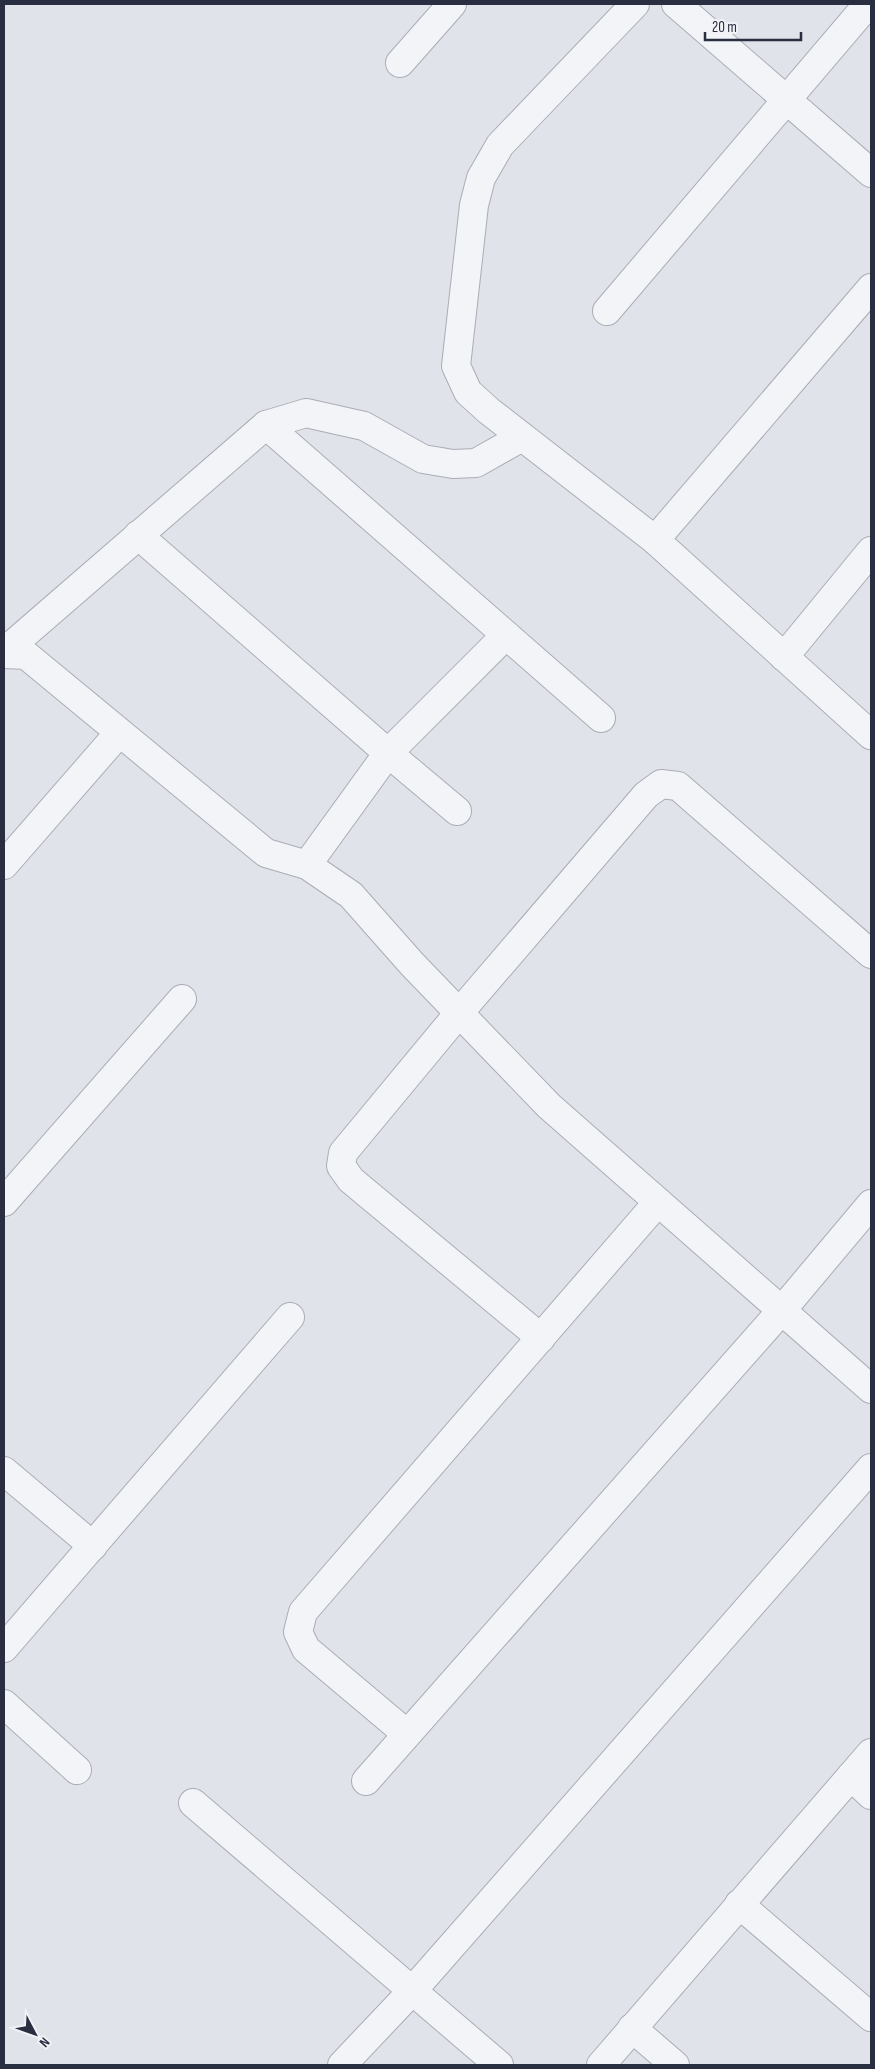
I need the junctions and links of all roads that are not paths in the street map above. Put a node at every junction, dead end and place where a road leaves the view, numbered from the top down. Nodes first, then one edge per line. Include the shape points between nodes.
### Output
1 (452, 4) edge
2 (635, 4) edge
3 (676, 4) edge
4 (868, 4) edge
5 (400, 63) dead end
6 (785, 99) junction
7 (871, 173) edge
8 (871, 288) edge
9 (606, 311) dead end
10 (266, 425) junction
11 (522, 437) junction
12 (138, 535) junction
13 (655, 540) junction
14 (871, 551) edge
15 (506, 635) junction
16 (4, 653) edge
17 (784, 657) junction
18 (601, 718) dead end
19 (119, 733) junction
20 (871, 734) edge
21 (388, 754) junction
22 (457, 810) dead end
23 (307, 865) junction
24 (4, 866) edge
25 (871, 954) edge
26 (182, 999) dead end
27 (459, 1013) junction
28 (4, 1202) edge
29 (658, 1202) junction
30 (871, 1204) edge
31 (782, 1310) junction
32 (290, 1317) dead end
33 (540, 1338) junction
34 (871, 1389) edge
35 (871, 1468) edge
36 (4, 1471) edge
37 (93, 1546) junction
38 (4, 1648) edge
39 (4, 1704) edge
40 (407, 1734) junction
41 (871, 1753) edge
42 (77, 1770) dead end
43 (851, 1776) junction
44 (366, 1781) dead end
45 (871, 1794) edge
46 (193, 1803) dead end
47 (739, 1904) junction
48 (413, 1990) junction
49 (871, 2017) edge
50 (632, 2028) junction
51 (342, 2065) edge
52 (499, 2065) edge
53 (601, 2065) edge
54 (676, 2065) edge

1 - 5 street
2 - 11 street via 500,146 481,178 474,205 456,366 468,392
3 - 6 street
4 - 6 street
6 - 7 street
6 - 9 street
8 - 13 street
10 - 11 street via 306,413 364,426 423,459 453,464 476,463
10 - 12 street
10 - 15 street
11 - 13 street
12 - 16 street
12 - 21 street
13 - 17 street
14 - 17 street
15 - 18 street
15 - 21 street
16 - 19 street via 26,655
17 - 20 street
19 - 23 street via 266,853
19 - 24 street
21 - 22 street
21 - 23 street
23 - 27 street via 351,895
25 - 27 street via 678,786 661,784 646,796
26 - 28 street
27 - 29 street via 549,1106
27 - 33 street via 343,1153 341,1166 351,1180
29 - 31 street
29 - 33 street
30 - 31 street
31 - 34 street
31 - 40 street
32 - 37 street
33 - 40 street via 303,1612 298,1632 306,1649
35 - 48 street
36 - 37 street
37 - 38 street
39 - 42 street
40 - 44 street
41 - 43 street
43 - 45 street
43 - 47 street
46 - 48 street
47 - 49 street
47 - 50 street
48 - 51 street
48 - 52 street
50 - 53 street
50 - 54 street

